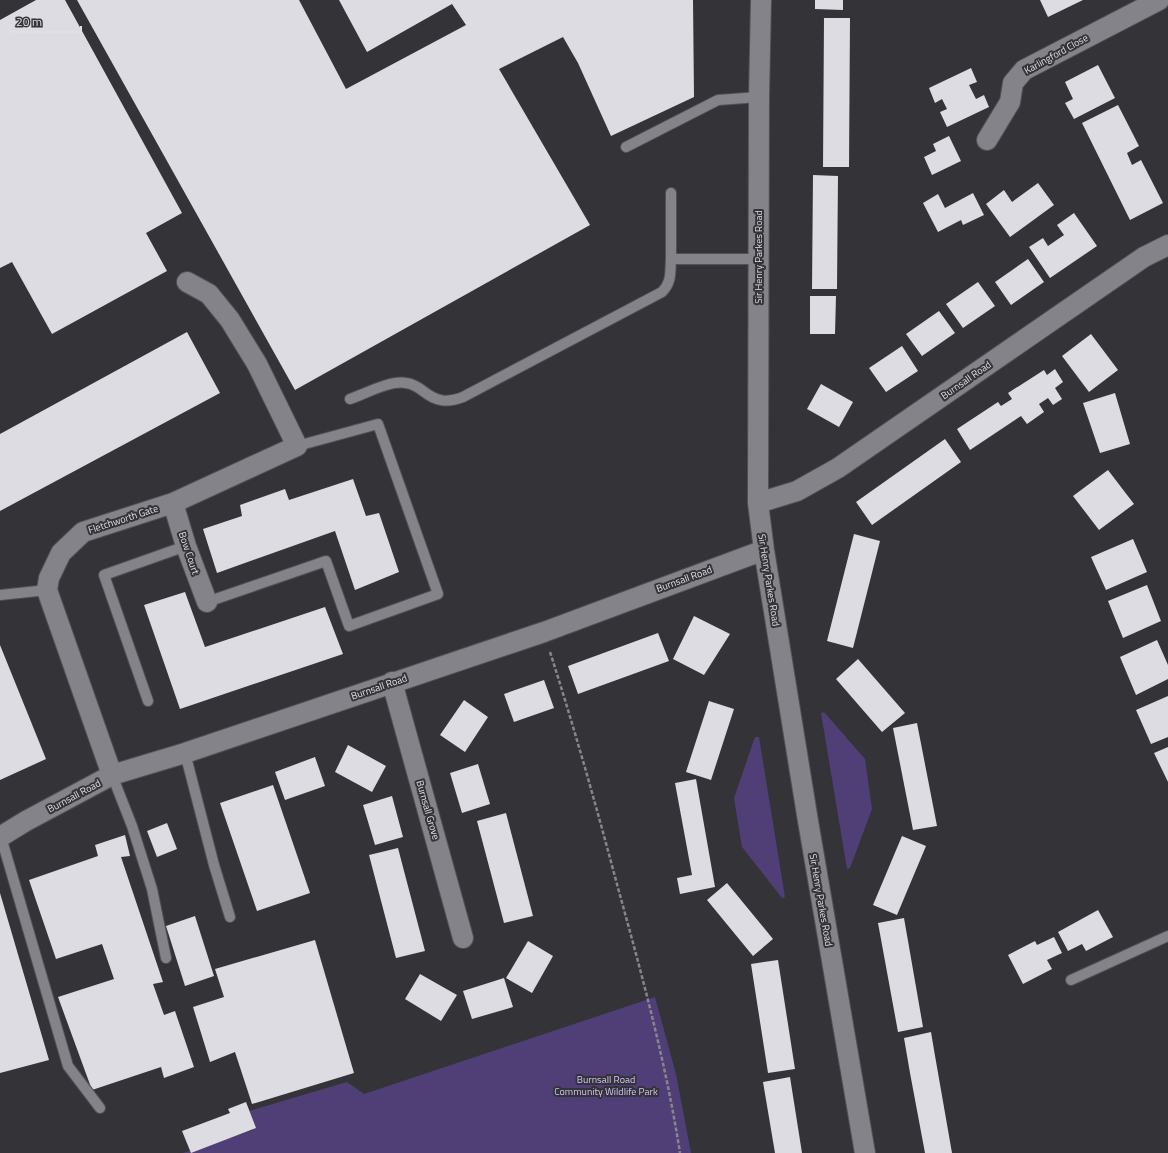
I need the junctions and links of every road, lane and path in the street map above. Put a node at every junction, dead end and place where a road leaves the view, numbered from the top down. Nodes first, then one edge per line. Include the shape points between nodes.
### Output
1 (761, 0) edge
2 (1160, 0) edge
3 (1168, 14) edge
4 (759, 97) junction
5 (987, 140) dead end
6 (626, 147) dead end
7 (671, 193) dead end
8 (1168, 245) edge
9 (671, 258) junction
10 (758, 259) junction
11 (187, 282) dead end
12 (350, 399) dead end
13 (297, 446) junction
14 (173, 503) junction
15 (758, 503) junction
16 (186, 546) junction
17 (764, 550) junction
18 (47, 590) junction
19 (0, 595) edge
20 (207, 602) joint
21 (544, 632) junction
22 (392, 682) junction
23 (148, 701) dead end
24 (185, 753) junction
25 (112, 775) junction
26 (0, 837) edge
27 (230, 917) dead end
28 (1168, 936) edge
29 (463, 938) dead end
30 (166, 958) dead end
31 (1071, 980) dead end
32 (100, 1108) dead end
33 (680, 1153) edge
34 (865, 1153) edge

1 - 4 street, Sir Henry Parkes Road
2 - 3 street
2 - 5 street, Karlingford Close via 1024,70 1013,83 1010,102
4 - 6 lane via 718,100
4 - 10 street, Sir Henry Parkes Road
7 - 9 lane
8 - 15 street, Burnsall Road via 1144,257 838,468 797,491
9 - 10 lane
9 - 12 lane via 670,280 662,292 463,397 440,401 412,384 399,382
10 - 15 street, Sir Henry Parkes Road
11 - 13 street via 209,294 230,320 256,364
13 - 14 street, Fletchworth Gate
13 - 20 lane via 378,424 438,594 349,626 326,561
14 - 16 street, Bow Court
14 - 18 street, Fletchworth Gate via 83,532 61,553 49,578
15 - 17 street, Sir Henry Parkes Road
16 - 20 street, Bow Court
16 - 23 lane via 104,575
17 - 21 street, Burnsall Road
17 - 34 street, Sir Henry Parkes Road
18 - 19 lane
18 - 25 street
21 - 22 street, Burnsall Road
21 - 33 path via 580,746 643,976 674,1114
22 - 24 street, Burnsall Road
22 - 29 street, Burnsall Grove
24 - 25 street, Burnsall Road
24 - 27 lane
25 - 26 street, Burnsall Road
25 - 30 lane via 152,889
26 - 32 lane via 68,1066
28 - 31 lane

